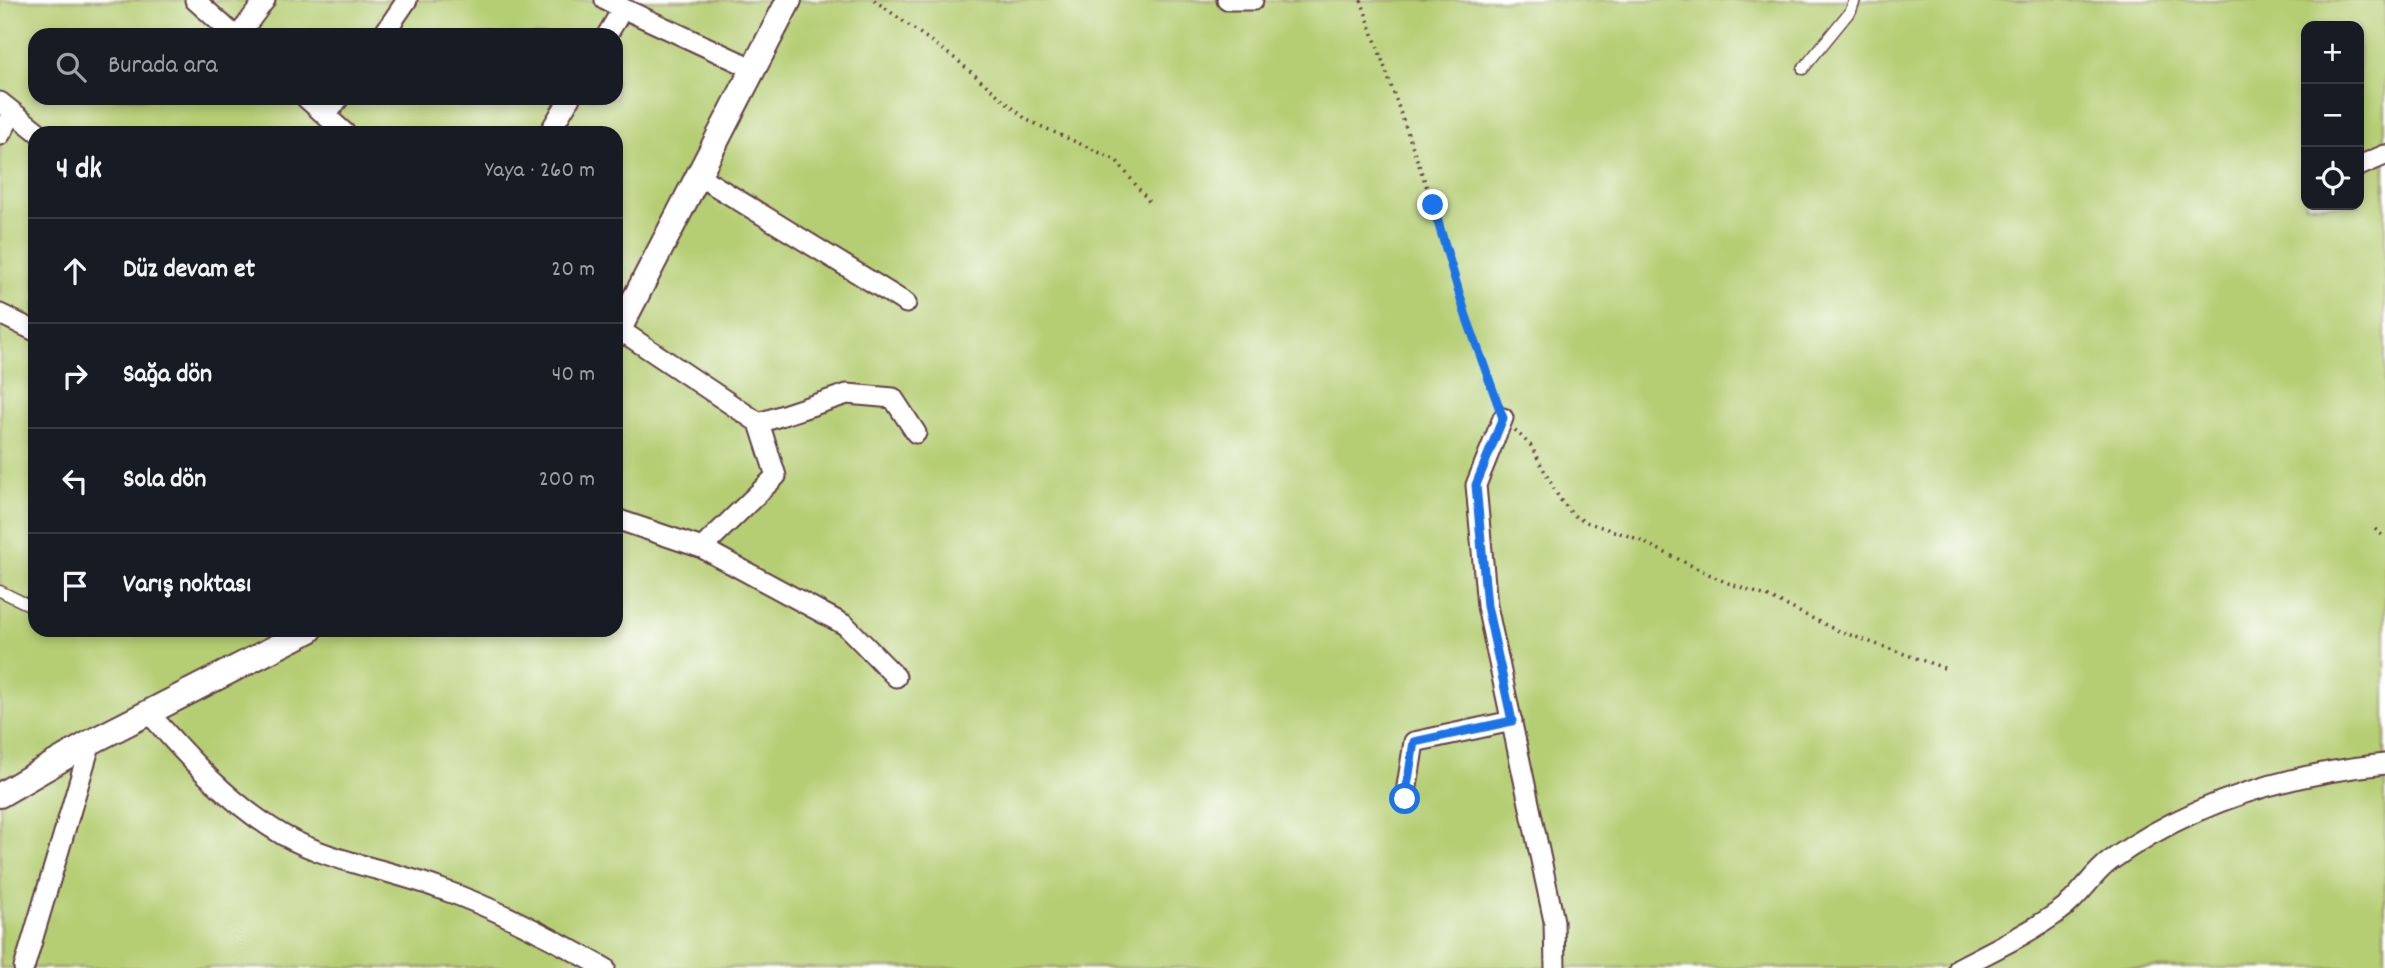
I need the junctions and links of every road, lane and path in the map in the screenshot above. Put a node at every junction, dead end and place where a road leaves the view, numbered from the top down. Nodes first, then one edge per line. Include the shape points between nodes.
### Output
1 (195, 0) edge
2 (265, 0) edge
3 (407, 0) edge
4 (605, 0) edge
5 (789, 0) edge
6 (874, 0) edge
7 (1227, 0) edge
8 (1253, 0) edge
9 (1361, 0) edge
10 (1855, 0) edge
11 (622, 10) junction
12 (228, 28) edge
13 (242, 28) edge
14 (388, 28) edge
15 (611, 28) edge
16 (754, 69) junction
17 (1803, 69) dead end
18 (314, 105) edge
19 (334, 105) edge
20 (566, 105) edge
21 (6, 107) edge
22 (326, 116) junction
23 (30, 126) edge
24 (337, 126) edge
25 (553, 126) edge
26 (0, 135) edge
27 (2385, 155) edge
28 (2364, 164) edge
29 (699, 176) junction
30 (1151, 204) dead end
31 (906, 303) dead end
32 (0, 314) edge
33 (623, 322) edge
34 (28, 328) edge
35 (623, 335) edge
36 (1503, 418) junction
37 (759, 423) junction
38 (916, 433) dead end
39 (623, 521) edge
40 (2375, 530) dead end
41 (2385, 538) edge
42 (702, 548) junction
43 (0, 591) edge
44 (28, 605) edge
45 (297, 637) edge
46 (1947, 669) dead end
47 (896, 677) dead end
48 (150, 714) junction
49 (1512, 721) junction
50 (91, 742) junction
51 (2385, 764) edge
52 (0, 795) edge
53 (1405, 799) dead end
54 (24, 968) edge
55 (605, 968) edge
56 (1555, 968) edge
57 (1959, 968) edge

1 - 12 street
2 - 13 street
3 - 14 street
4 - 11 street
5 - 16 street
6 - 30 path via 957,60 1027,120 1116,160
7 - 8 street
9 - 36 path
10 - 17 lane
11 - 15 street
11 - 16 street
16 - 29 street
18 - 22 street
19 - 22 street
20 - 25 street
21 - 23 street
21 - 26 street
22 - 24 street
27 - 28 street
29 - 31 street
29 - 33 street
32 - 34 street
35 - 37 street
36 - 46 path via 1531,446 1573,515 1635,538 1836,630
36 - 49 street via 1476,485 1487,606
37 - 38 street via 847,394 893,398
37 - 42 street via 776,476
39 - 42 street
40 - 41 path
42 - 47 street via 845,625
43 - 44 lane
45 - 48 street
48 - 50 street
48 - 55 street via 204,773 248,812 285,836 338,859 474,901
49 - 53 street via 1414,742
49 - 56 street via 1553,921
50 - 52 street
50 - 54 street
51 - 57 street via 2266,786 2175,820 2108,862 2063,909

